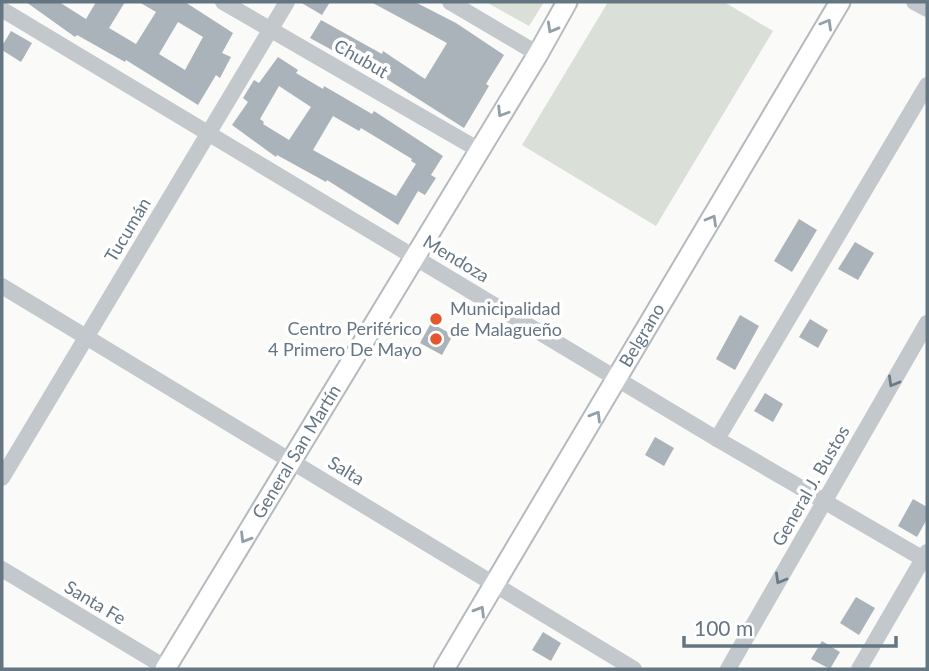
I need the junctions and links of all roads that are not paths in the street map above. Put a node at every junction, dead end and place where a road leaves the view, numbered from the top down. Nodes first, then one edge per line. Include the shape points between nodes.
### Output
1 (223, 2) edge
2 (287, 2) edge
3 (450, 2) edge
4 (566, 2) edge
5 (840, 2) edge
6 (914, 2) edge
7 (4, 8) edge
8 (927, 9) edge
9 (271, 30) junction
10 (538, 54) junction
11 (927, 85) edge
12 (208, 134) junction
13 (479, 150) junction
14 (414, 257) junction
15 (2, 286) edge
16 (927, 323) edge
17 (86, 338) junction
18 (618, 379) junction
19 (717, 439) junction
20 (292, 460) junction
21 (2, 478) edge
22 (824, 502) junction
23 (926, 557) edge
24 (2, 569) edge
25 (496, 584) junction
26 (166, 669) edge
27 (444, 669) edge
28 (634, 669) edge
29 (728, 669) edge
30 (859, 669) edge

1 - 9 street, Chubut
2 - 9 street, Tucumán
3 - 10 street
4 -> 10 main road, General San Martín
18 -> 5 main road, Belgrano
6 - 8 street
7 - 12 street, Mendoza
9 - 12 street, Tucumán
9 - 13 street, Chubut
10 -> 13 main road, General San Martín
11 - 19 street
12 - 14 street, Mendoza
12 - 17 street, Tucumán
13 - 14 main road, General San Martín
14 - 18 street, Mendoza
14 - 20 main road, General San Martín
15 - 17 street, Salta
16 -> 22 street, General J. Bustos
17 - 20 street, Salta
17 - 21 street, Tucumán
18 - 19 street, Mendoza
25 -> 18 main road, Belgrano
19 - 22 street, Mendoza
20 - 25 street, Salta
20 -> 26 main road, General San Martín
22 - 23 street, Mendoza
22 -> 29 street, General J. Bustos
23 - 30 street
24 - 26 street, Santa Fe
27 -> 25 main road, Belgrano
25 - 28 street, Salta

